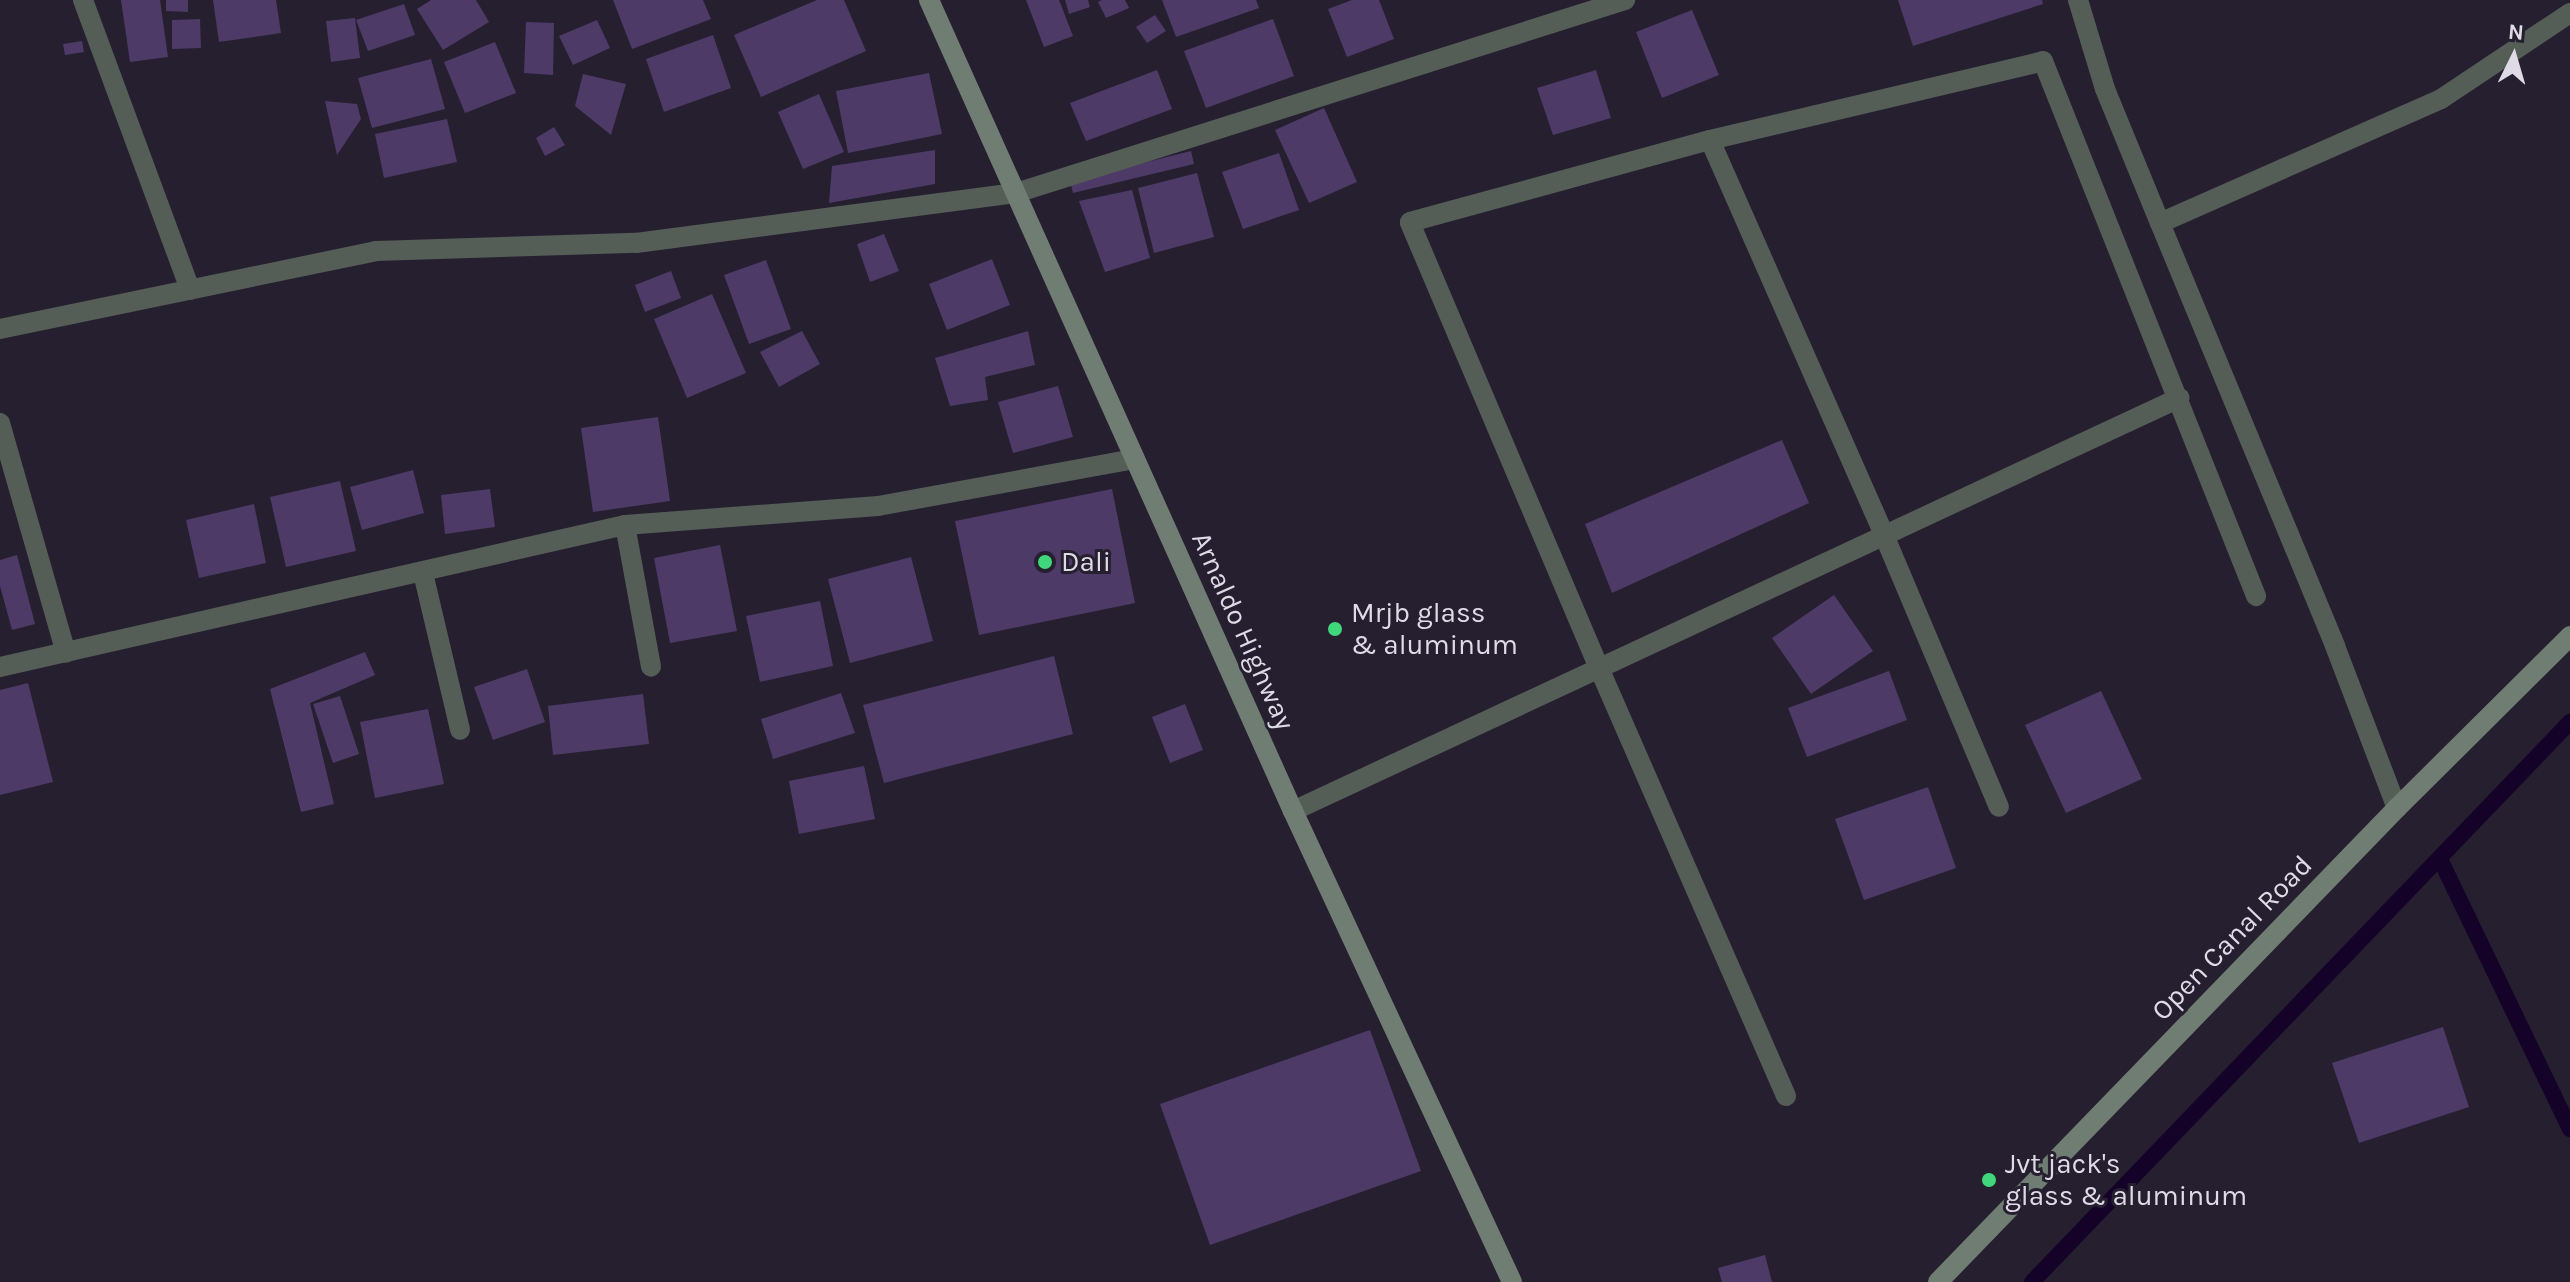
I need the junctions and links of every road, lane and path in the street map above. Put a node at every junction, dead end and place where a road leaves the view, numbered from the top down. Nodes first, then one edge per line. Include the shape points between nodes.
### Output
1 (83, 0) edge
2 (929, 0) edge
3 (1625, 0) edge
4 (2078, 0) edge
5 (2570, 13) edge
6 (1710, 140) junction
7 (1016, 193) junction
8 (2160, 223) junction
9 (190, 290) junction
10 (0, 329) edge
11 (2179, 398) junction
12 (0, 423) edge
13 (1135, 459) junction
14 (625, 525) junction
15 (1884, 535) junction
16 (423, 573) junction
17 (2256, 596) dead end
18 (2570, 636) edge
19 (66, 653) junction
20 (0, 667) edge
21 (651, 667) dead end
22 (1599, 668) junction
23 (460, 730) dead end
24 (1999, 807) dead end
25 (2397, 808) junction
26 (1293, 811) junction
27 (1786, 1096) dead end
28 (1512, 1282) edge
29 (1938, 1282) edge

1 - 9 street
2 - 7 main road, Arnaldo Highway
3 - 7 street
4 - 8 street via 2105,89
5 - 8 street via 2441,99
6 - 11 street via 2043,61
6 - 15 street
6 - 22 street via 1410,222
7 - 9 street via 636,243 376,251
7 - 13 main road, Arnaldo Highway
8 - 25 street
9 - 10 street
11 - 15 street
11 - 17 street
12 - 19 street
13 - 14 street via 878,506
13 - 26 main road, Arnaldo Highway
14 - 16 street
14 - 21 street
15 - 22 street
15 - 24 street
16 - 19 street
16 - 23 street
18 - 25 main road, Open Canal Road
19 - 20 street
22 - 26 street
22 - 27 street
25 - 29 main road, Open Canal Road
26 - 28 main road, Arnaldo Highway

